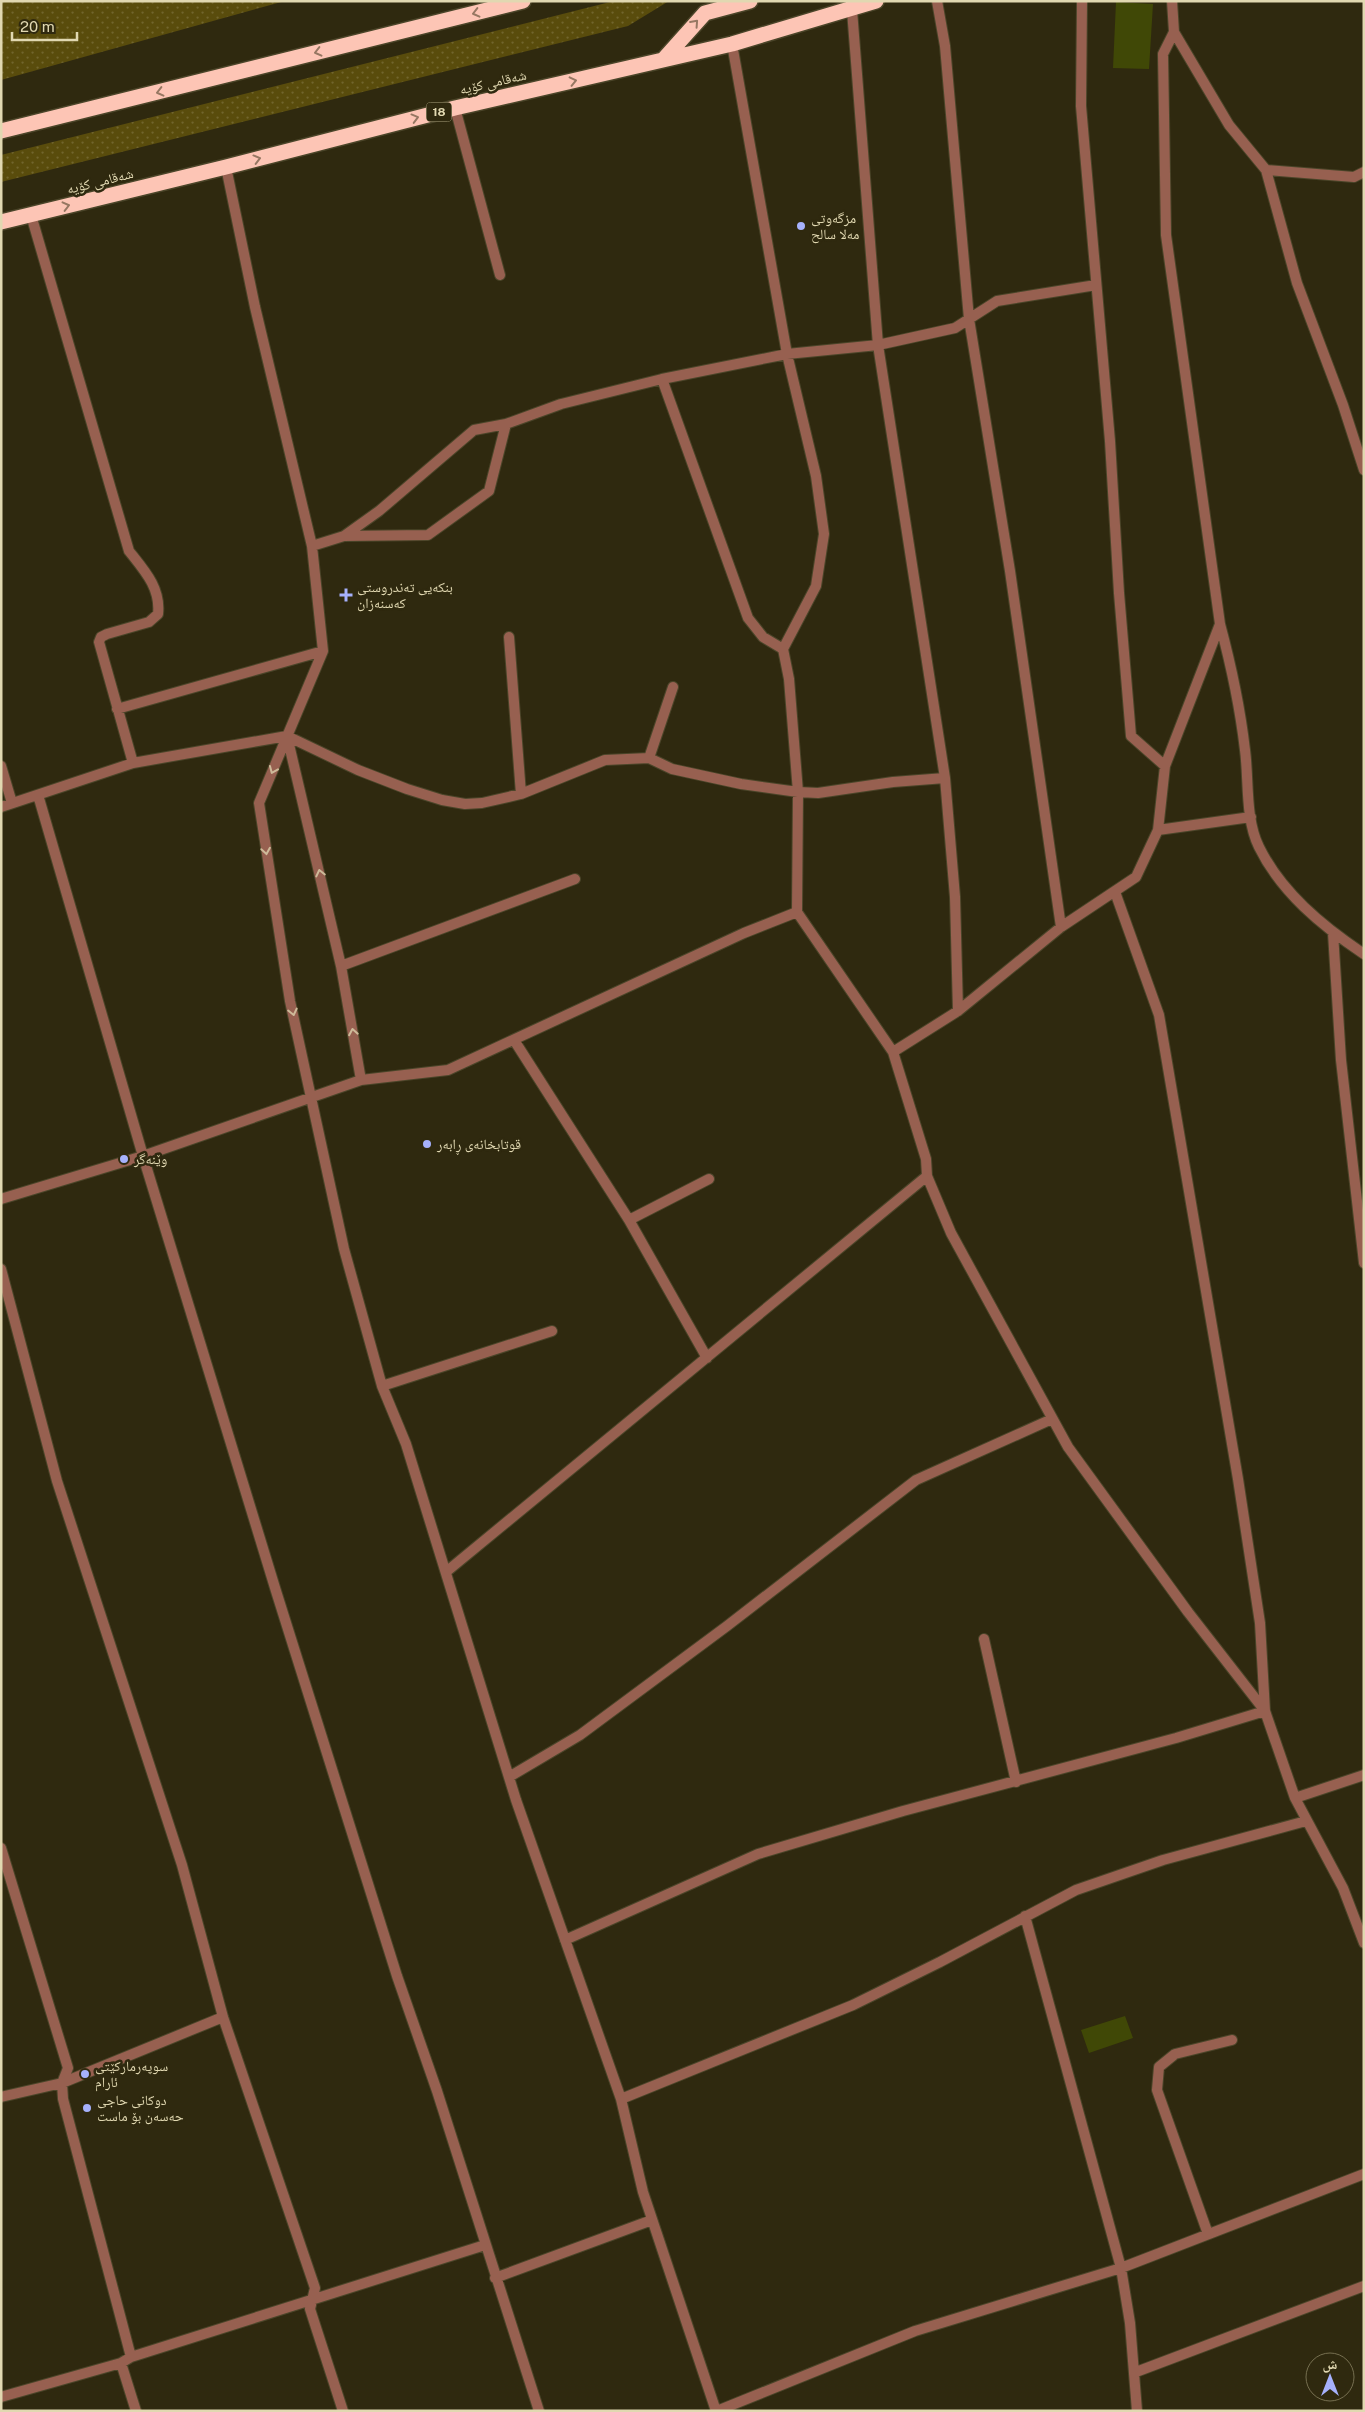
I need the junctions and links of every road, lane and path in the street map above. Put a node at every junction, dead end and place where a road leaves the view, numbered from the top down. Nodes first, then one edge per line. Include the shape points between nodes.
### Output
1 (523, 1) edge
2 (750, 1) edge
3 (876, 1) edge
4 (937, 1) edge
5 (1082, 1) edge
6 (1172, 1) edge
7 (852, 10) junction
8 (1174, 32) junction
9 (732, 44) junction
10 (663, 60) junction
11 (456, 108) junction
12 (1, 131) edge
13 (226, 167) junction
14 (1266, 170) junction
15 (1359, 174) edge
16 (1364, 184) edge
17 (31, 215) junction
18 (1, 222) edge
19 (500, 275) dead end
20 (1096, 285) junction
21 (969, 319) junction
22 (878, 345) junction
23 (787, 354) junction
24 (662, 379) junction
25 (506, 424) junction
26 (1364, 470) edge
27 (344, 536) junction
28 (312, 546) junction
29 (1220, 624) junction
30 (509, 637) dead end
31 (783, 649) junction
32 (322, 651) junction
33 (673, 687) dead end
34 (117, 709) junction
35 (288, 736) junction
36 (649, 758) junction
37 (133, 763) junction
38 (1, 766) edge
39 (1165, 766) junction
40 (945, 778) junction
41 (798, 792) junction
42 (38, 794) junction
43 (522, 794) junction
44 (12, 803) junction
45 (1, 806) edge
46 (1251, 817) junction
47 (1158, 830) junction
48 (575, 879) dead end
49 (1115, 892) junction
50 (797, 912) junction
51 (1061, 927) junction
52 (1334, 934) junction
53 (1364, 954) edge
54 (341, 966) junction
55 (958, 1011) junction
56 (514, 1040) junction
57 (893, 1052) junction
58 (362, 1080) junction
59 (313, 1098) junction
60 (143, 1156) junction
61 (927, 1176) junction
62 (709, 1179) dead end
63 (1, 1199) edge
64 (629, 1220) junction
65 (1364, 1262) edge
66 (1, 1269) edge
67 (552, 1331) dead end
68 (707, 1358) junction
69 (382, 1386) junction
70 (1052, 1419) junction
71 (446, 1572) junction
72 (984, 1639) dead end
73 (1265, 1711) junction
74 (1364, 1775) edge
75 (509, 1777) junction
76 (1016, 1782) junction
77 (1295, 1798) junction
78 (1306, 1821) junction
79 (1, 1848) edge
80 (1026, 1916) junction
81 (564, 1940) junction
82 (1364, 1943) edge
83 (223, 2017) junction
84 (1232, 2040) dead end
85 (62, 2083) junction
86 (1, 2097) edge
87 (621, 2099) junction
88 (1364, 2174) edge
89 (652, 2220) junction
90 (1208, 2234) junction
91 (485, 2245) junction
92 (1121, 2268) junction
93 (495, 2278) junction
94 (1364, 2286) edge
95 (312, 2299) junction
96 (131, 2357) junction
97 (121, 2363) junction
98 (1136, 2372) junction
99 (1, 2397) edge
100 (136, 2411) edge
101 (343, 2411) edge
102 (539, 2411) edge
103 (716, 2411) edge
104 (1138, 2411) edge

1 -> 12 highway
10 -> 2 highway via 704,13
3 - 7 highway, شەقامی کۆیە / 18
4 - 21 street via 945,46
5 - 20 street via 1081,106
6 - 8 street
7 - 9 highway, شەقامی کۆیە / 18
7 - 22 street
8 - 14 street via 1229,125
8 - 29 street via 1162,54 1166,235
9 - 10 highway, شەقامی کۆیە / 18
9 - 23 street
11 -> 10 highway, شەقامی کۆیە / 18
13 -> 11 highway, شەقامی کۆیە / 18
11 - 19 street
17 -> 13 highway, شەقامی کۆیە / 18
13 - 28 street via 255,307
14 - 15 street
14 - 26 street via 1297,283 1344,405
15 - 16 street
17 - 18 highway, شەقامی کۆیە / 18
17 - 34 street via 129,550 148,575 159,602 158,614 149,622 107,634 99,642
20 - 21 street via 997,301
20 - 39 street via 1131,736
21 - 22 street via 955,328
21 - 51 street via 1012,581
22 - 23 street
22 - 40 street
23 - 24 street
23 - 31 street via 816,476 824,534 816,586
24 - 25 street via 561,404
24 - 31 street via 748,618 763,637
25 - 27 street via 474,430
25 - 27 street via 489,491 428,535
27 - 28 street
28 - 32 street
29 - 39 street
29 - 46 street via 1233,672
30 - 43 street
31 - 41 street
32 - 34 street
32 - 35 street
33 - 36 street
34 - 37 street
35 - 37 street
35 - 43 street via 367,773 442,800 482,803
54 -> 35 street
35 -> 59 street via 259,803 290,1001
36 - 41 street via 672,770
36 - 43 street via 605,760
37 - 42 street
38 - 44 street
39 - 47 street
40 - 41 street via 818,793
40 - 55 street via 955,897
41 - 50 street
42 - 44 street
42 - 60 street
44 - 45 street
46 - 47 street
46 - 52 street via 1258,846 1285,888
47 - 49 street via 1136,878
48 - 54 street
49 - 51 street
49 - 73 street via 1159,1015 1260,1623
50 - 56 street via 744,933
50 - 57 street
51 - 55 street
52 - 53 street
52 - 65 street via 1341,1060
58 -> 54 street
55 - 57 street
56 - 58 street via 448,1070
56 - 64 street
57 - 61 street via 926,1159
58 - 59 street
59 - 60 street
59 - 69 street via 344,1249
60 - 63 street
60 - 91 street via 396,1976 438,2091
61 - 68 street
61 - 70 street via 951,1234
62 - 64 street
64 - 68 street
66 - 83 street via 57,1481 182,1865
67 - 69 street
68 - 71 street
69 - 71 street via 406,1444
70 - 73 street via 1068,1447 1159,1573
70 - 75 street via 916,1480 580,1735
71 - 75 street
72 - 76 street
73 - 76 street
73 - 77 street
74 - 77 street
75 - 81 street
76 - 81 street via 758,1854
77 - 78 street
78 - 80 street via 1162,1860 1076,1890
78 - 82 street via 1343,1888
79 - 85 street via 68,2068
80 - 87 street via 853,2005
80 - 92 street
81 - 87 street
83 - 85 street
83 - 95 street via 315,2288
84 - 90 street via 1176,2054 1159,2067 1157,2090
85 - 86 street
85 - 96 street via 63,2099
87 - 89 street
88 - 90 street
89 - 93 street
89 - 103 street
90 - 92 street
91 - 93 street
91 - 95 street
92 - 98 street
92 - 103 street via 915,2331
93 - 102 street
94 - 98 street
95 - 96 street
95 - 101 street via 310,2308
96 - 97 street
97 - 99 street
97 - 100 street
98 - 104 street

